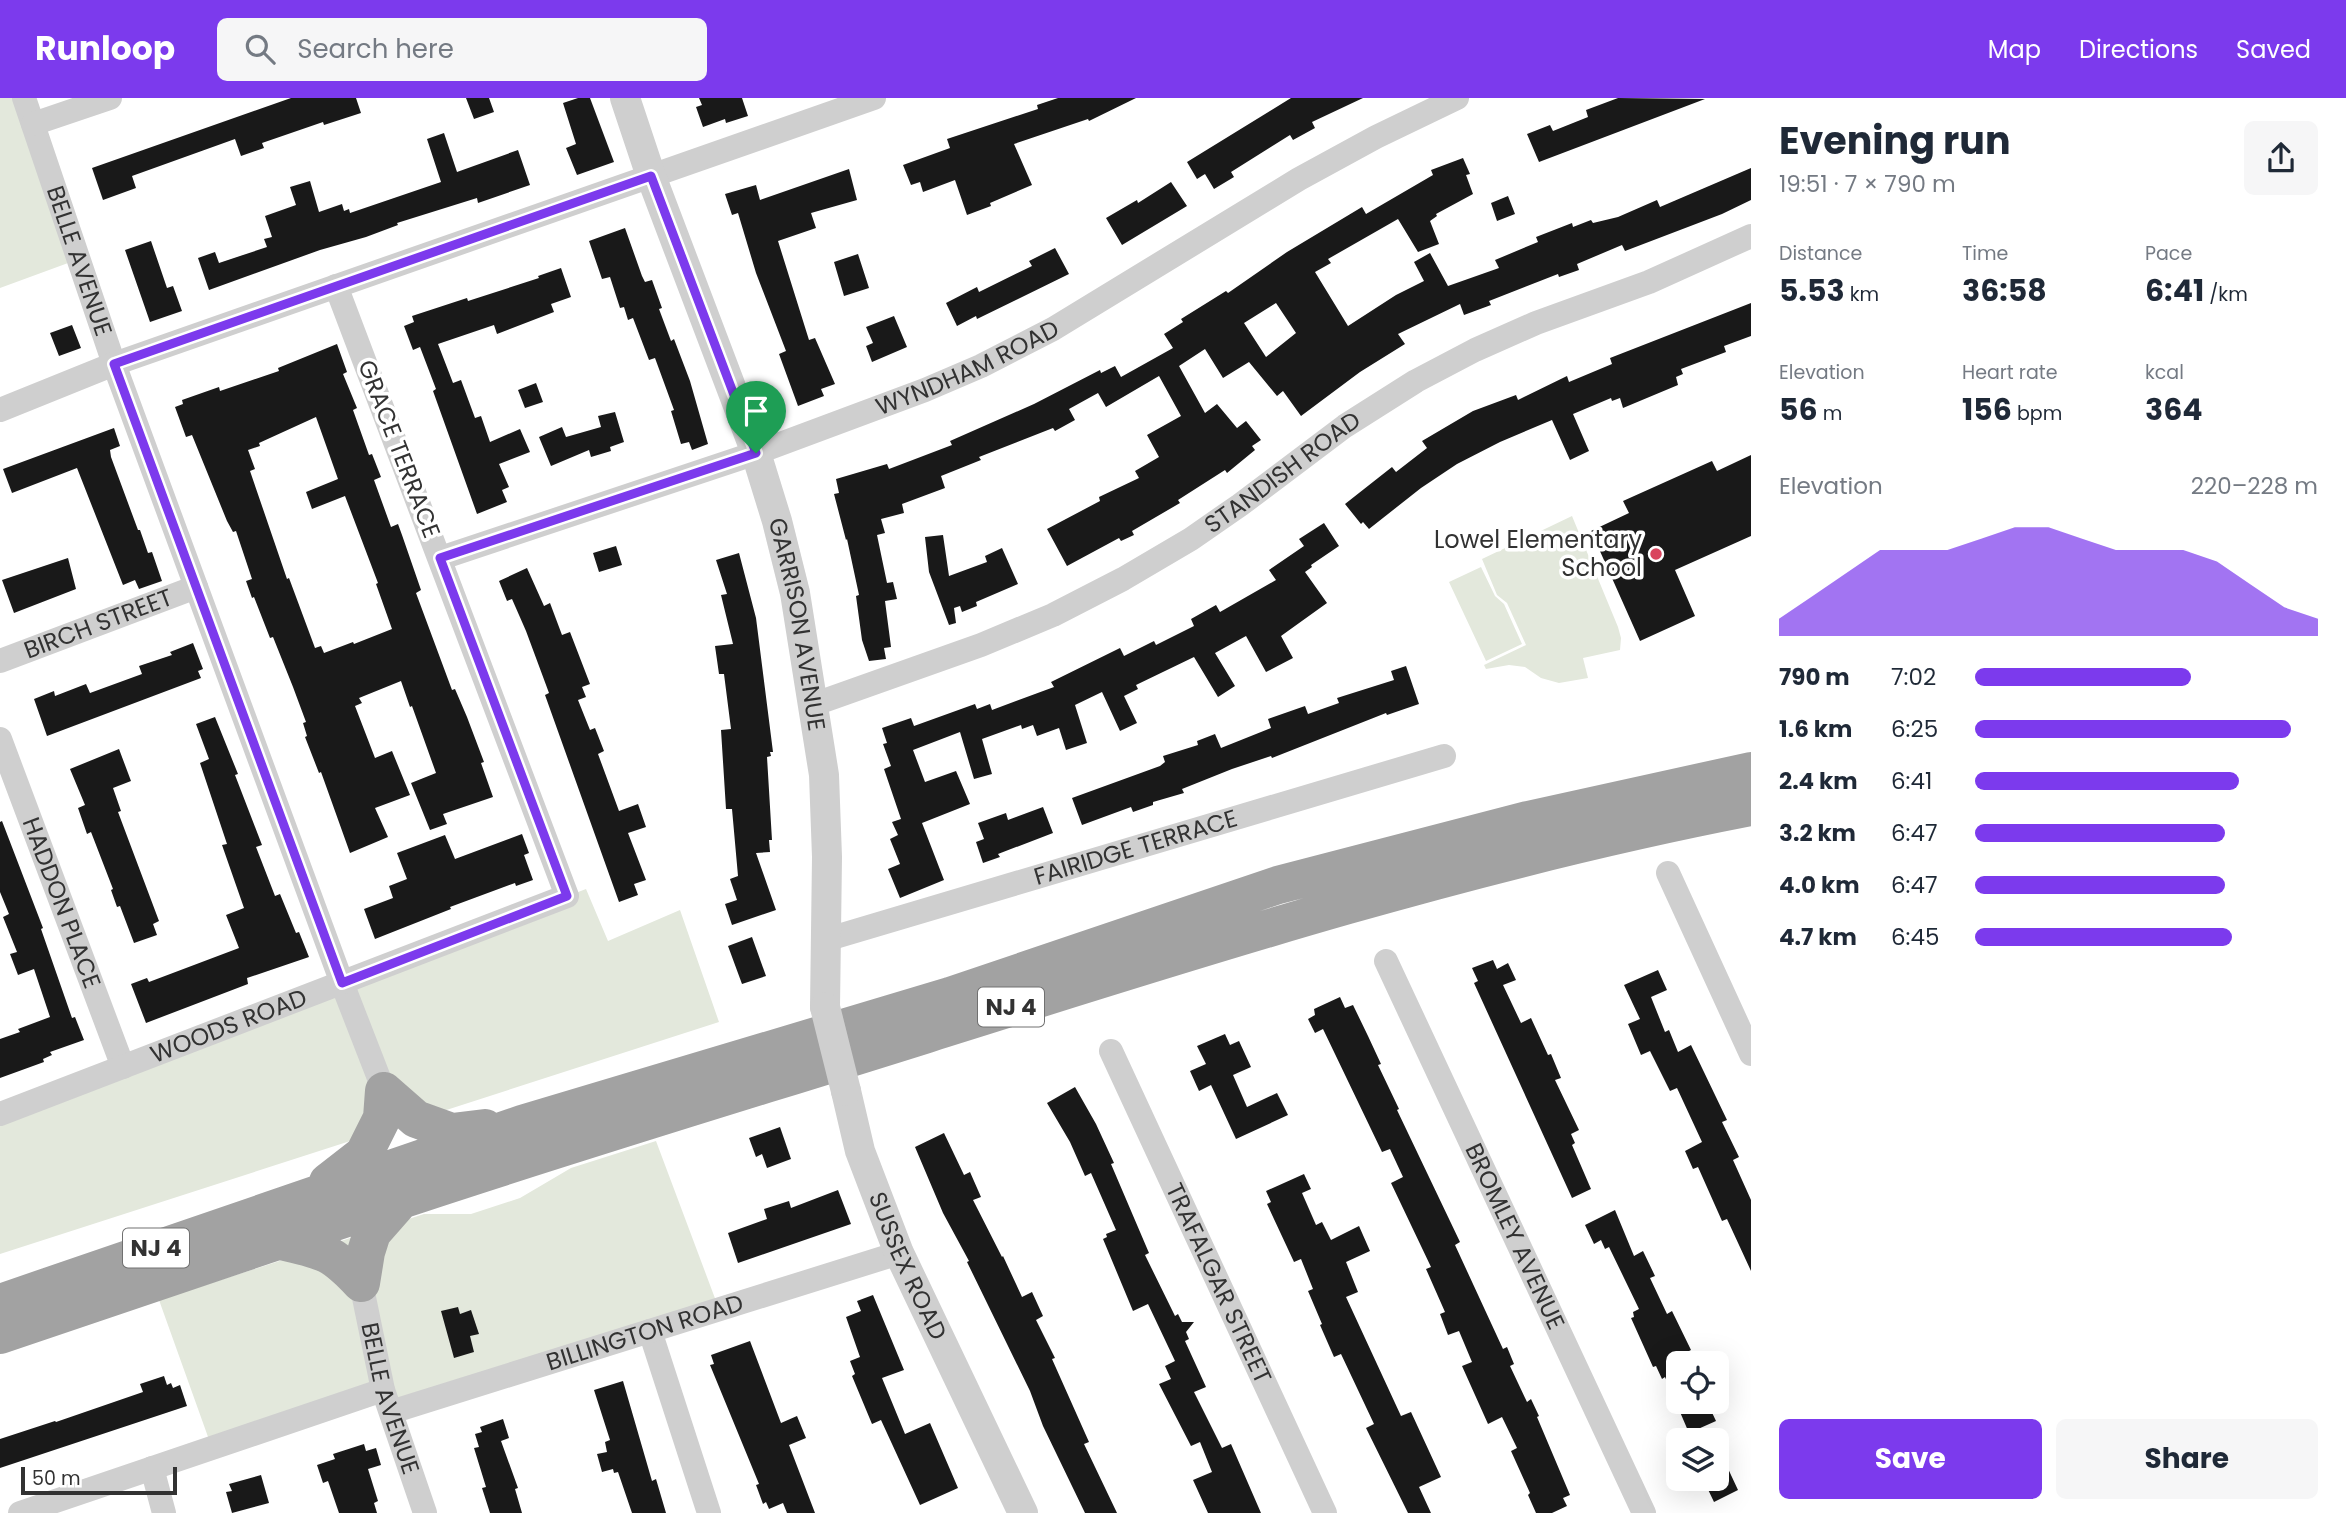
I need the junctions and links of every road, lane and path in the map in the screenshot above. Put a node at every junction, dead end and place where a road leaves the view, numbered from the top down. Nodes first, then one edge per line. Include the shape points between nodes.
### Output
1 (24, 98) edge
2 (110, 98) edge
3 (625, 98) edge
4 (874, 98) edge
5 (1457, 98) edge
6 (33, 124) junction
7 (651, 176) junction
8 (1751, 236) edge
9 (336, 286) junction
10 (114, 364) junction
11 (0, 410) edge
12 (756, 453) junction
13 (440, 558) junction
14 (196, 587) junction
15 (0, 660) edge
16 (812, 705) junction
17 (0, 739) edge
18 (1444, 756) dead end
19 (1751, 771) edge
20 (1751, 807) edge
21 (549, 848) joint
22 (1668, 873) dead end
23 (825, 940) junction
24 (1386, 961) dead end
25 (342, 983) junction
26 (825, 1007) joint
27 (1111, 1051) dead end
28 (1751, 1054) edge
29 (123, 1067) junction
30 (384, 1091) junction
31 (0, 1114) edge
32 (522, 1124) junction
33 (313, 1194) junction
34 (401, 1200) junction
35 (281, 1241) junction
36 (899, 1253) junction
37 (361, 1283) junction
38 (0, 1303) edge
39 (650, 1331) junction
40 (0, 1335) edge
41 (387, 1401) junction
42 (152, 1468) junction
43 (20, 1513) edge
44 (164, 1513) edge
45 (425, 1513) edge
46 (709, 1513) edge
47 (1023, 1513) edge
48 (1325, 1513) edge
49 (1644, 1513) edge

1 - 6 street, BELLE AVENUE
2 - 6 street
3 - 7 street, GARRISON AVENUE
4 - 7 street
5 - 12 street, WYNDHAM ROAD via 1299,178 1074,317 981,366
6 - 10 street, BELLE AVENUE
7 - 9 street
7 - 12 street, GARRISON AVENUE
8 - 16 street, STANDISH ROAD via 1649,282 1536,323 1416,381 1345,426 1191,539 1053,615
9 - 10 street
9 - 13 street, GRACE TERRACE
10 - 11 street
10 - 14 street, BELLE AVENUE
12 - 13 street, WYNDHAM ROAD
12 - 16 street, GARRISON AVENUE via 795,593
13 - 21 street, GRACE TERRACE
14 - 15 street, BIRCH STREET
14 - 25 street, BELLE AVENUE
16 - 23 street, GARRISON AVENUE via 824,775
17 - 29 street, HADDON PLACE
18 - 23 street, FAIRIDGE TERRACE
19 - 32 highway, NJ 4 via 1528,820 1278,885 950,996
20 - 34 highway, NJ 4 via 1434,879
21 - 25 street, WOODS ROAD via 567,896
22 - 28 street
23 - 26 street, GARRISON AVENUE
24 - 49 street, BROMLEY AVENUE
25 - 29 street, WOODS ROAD
25 - 30 street, BELLE AVENUE
26 - 36 street, SUSSEX ROAD, bridge via 860,1151
27 - 48 street, TRAFALGAR STREET
29 - 31 street, WOODS ROAD
30 - 32 highway via 416,1119 452,1132
30 - 33 highway via 383,1118 364,1154
32 - 33 highway, NJ 4
33 - 38 highway, NJ 4
34 - 35 highway, NJ 4
34 - 37 highway via 372,1233
35 - 37 highway via 321,1250 339,1260
35 - 40 highway, NJ 4
36 - 39 street, BILLINGTON ROAD
36 - 47 street, SUSSEX ROAD
37 - 41 street, BELLE AVENUE
39 - 41 street, BILLINGTON ROAD
39 - 46 street
41 - 42 street, BILLINGTON ROAD
41 - 45 street, BELLE AVENUE
42 - 43 street, BILLINGTON ROAD
42 - 44 street

